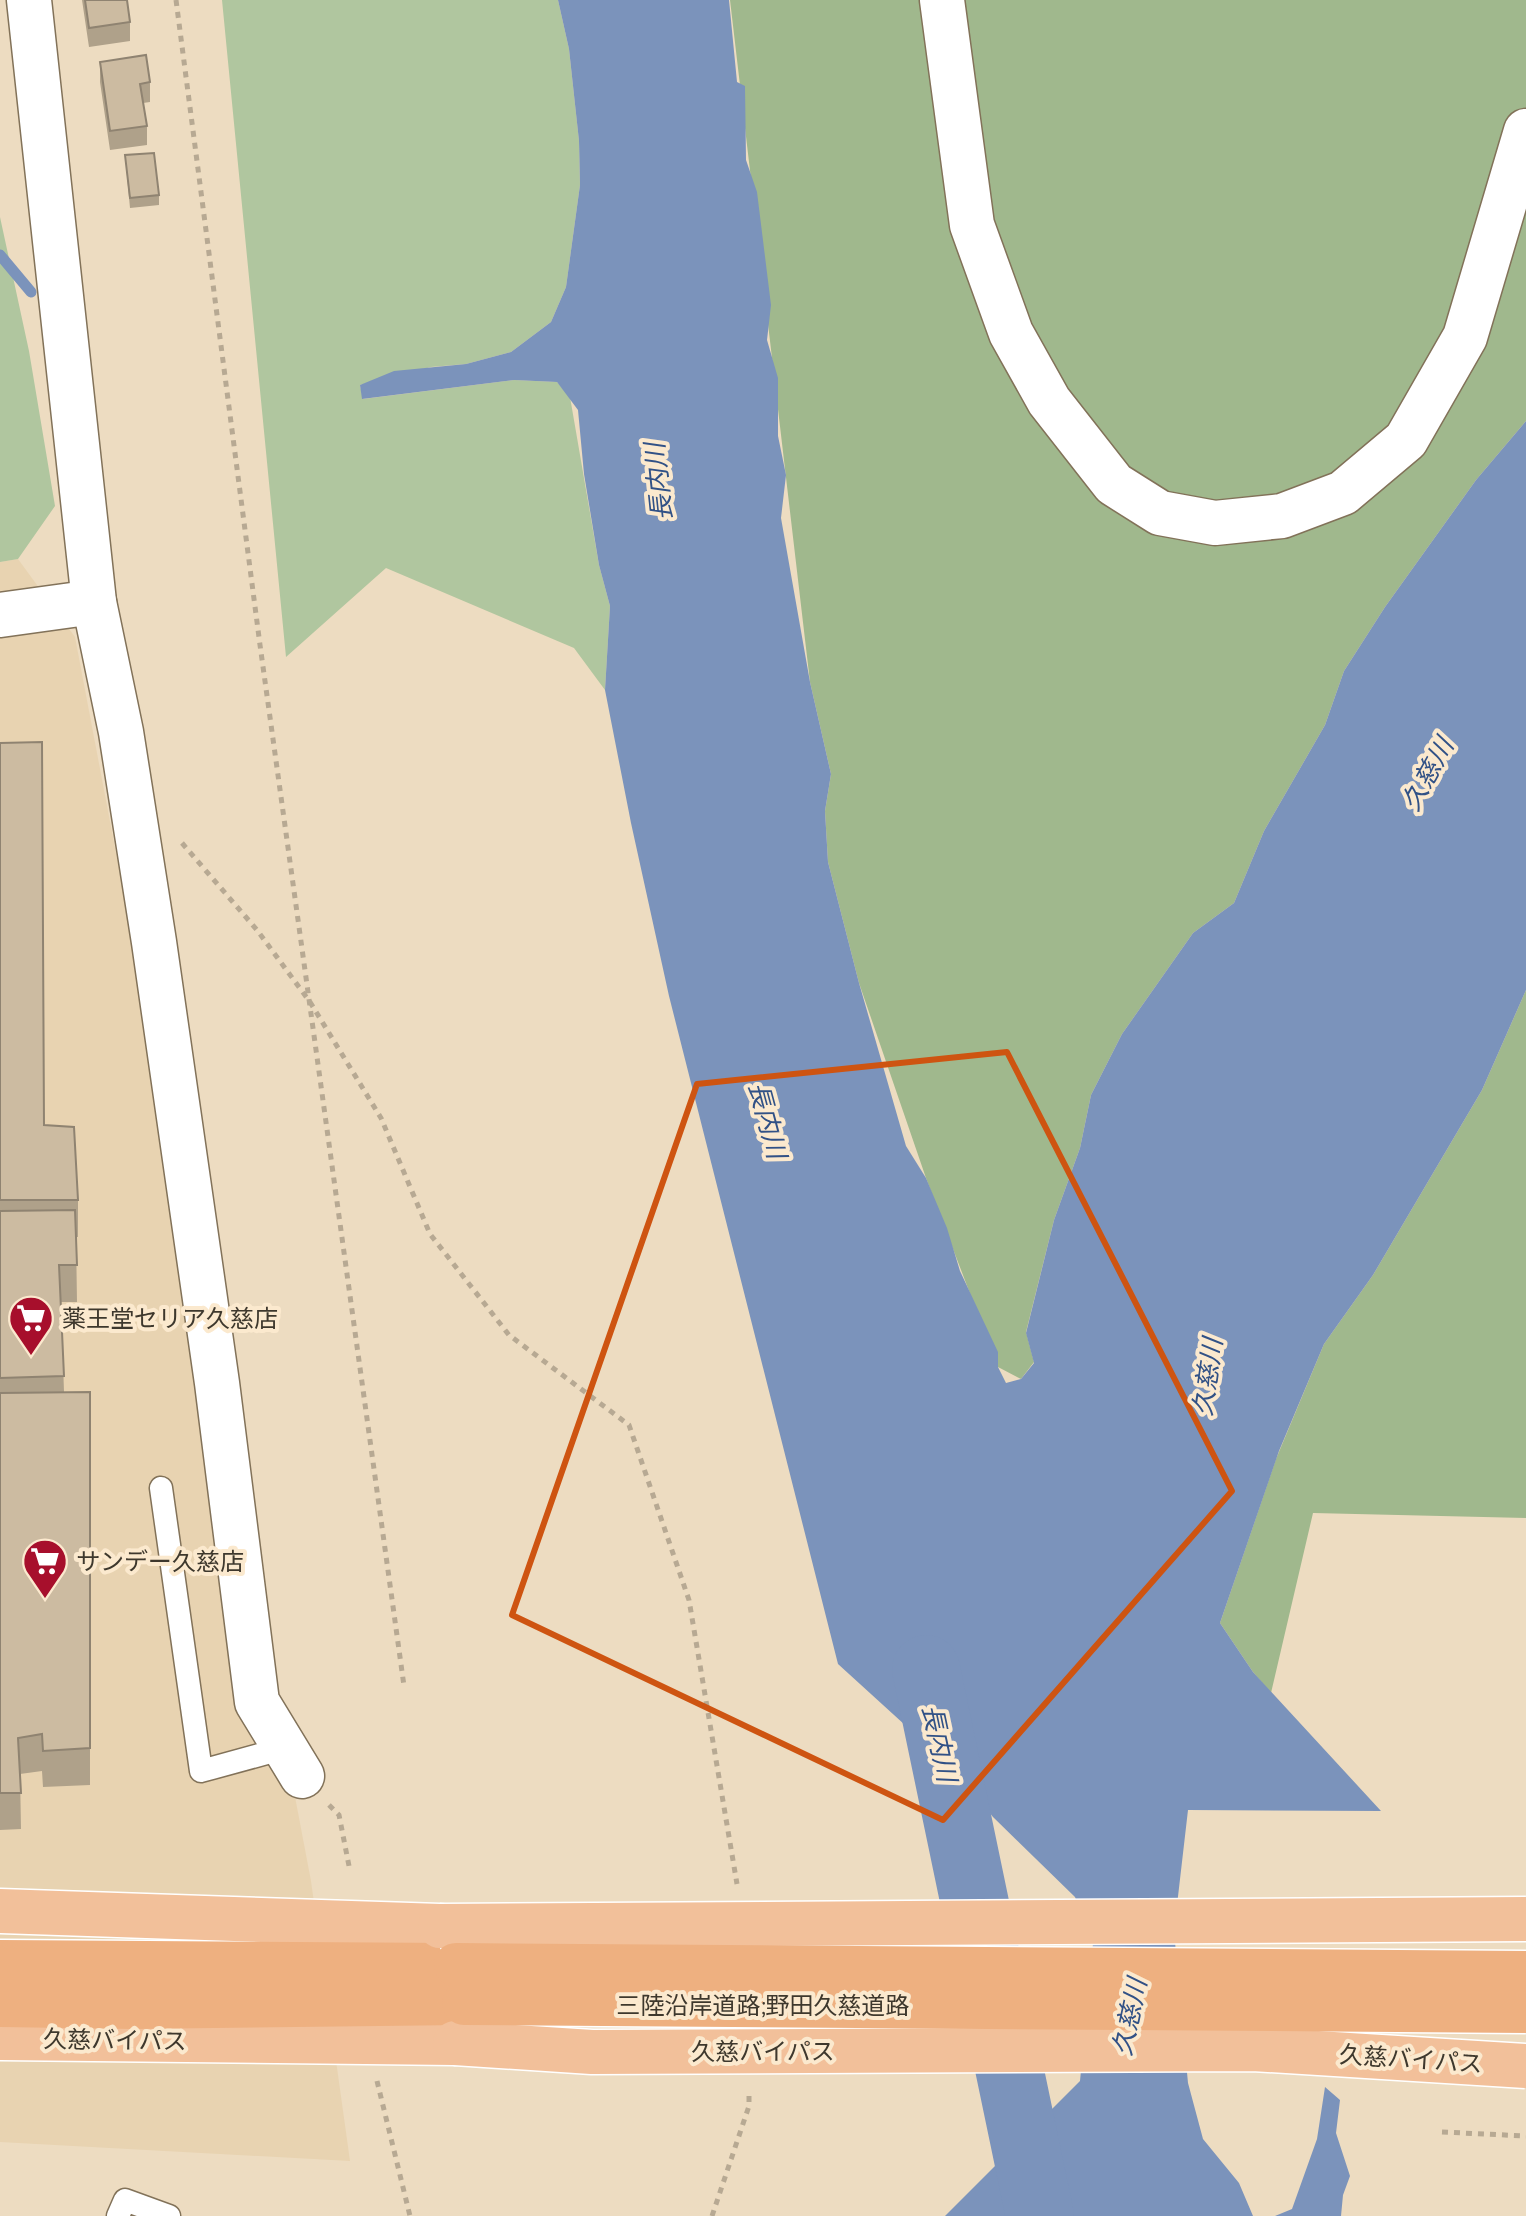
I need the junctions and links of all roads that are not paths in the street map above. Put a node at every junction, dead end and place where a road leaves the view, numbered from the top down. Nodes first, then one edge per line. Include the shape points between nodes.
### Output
1 (29, 0) edge
2 (942, 0) edge
3 (1526, 131) edge
4 (94, 602) junction
5 (0, 615) edge
6 (161, 1488) dead end
7 (293, 1762) joint
8 (0, 1911) edge
9 (1526, 1919) edge
10 (1526, 1959) edge
11 (0, 1962) edge
12 (1319, 1971) junction
13 (1526, 1973) edge
14 (454, 1984) junction
15 (0, 2005) edge
16 (1526, 2011) edge
17 (0, 2038) edge
18 (1526, 2066) edge
19 (118, 2216) edge
20 (169, 2216) edge

1 - 4 street
2 - 3 street via 972,225 1011,333 1049,401 1114,484 1160,513 1215,523 1282,516 1343,493 1406,440 1465,337
4 - 5 street
4 - 7 street via 157,957 257,1702
6 - 7 lane via 201,1771
8 - 14 highway, 久慈バイパス
9 - 14 highway, 久慈バイパス, bridge
10 - 12 highway, bridge
11 - 14 highway, 三陸沿岸道路;野田久慈道路
12 - 13 highway, 三陸沿岸道路;野田久慈道路, bridge
12 - 14 highway, 三陸沿岸道路;野田久慈道路, bridge
14 - 15 highway, 三陸沿岸道路;野田久慈道路 via 133,2007
14 - 16 highway, 三陸沿岸道路;野田久慈道路, bridge
14 - 17 highway, 久慈バイパス
14 - 18 highway, 久慈バイパス, bridge via 592,2052 1253,2049
19 - 20 lane via 125,2200

